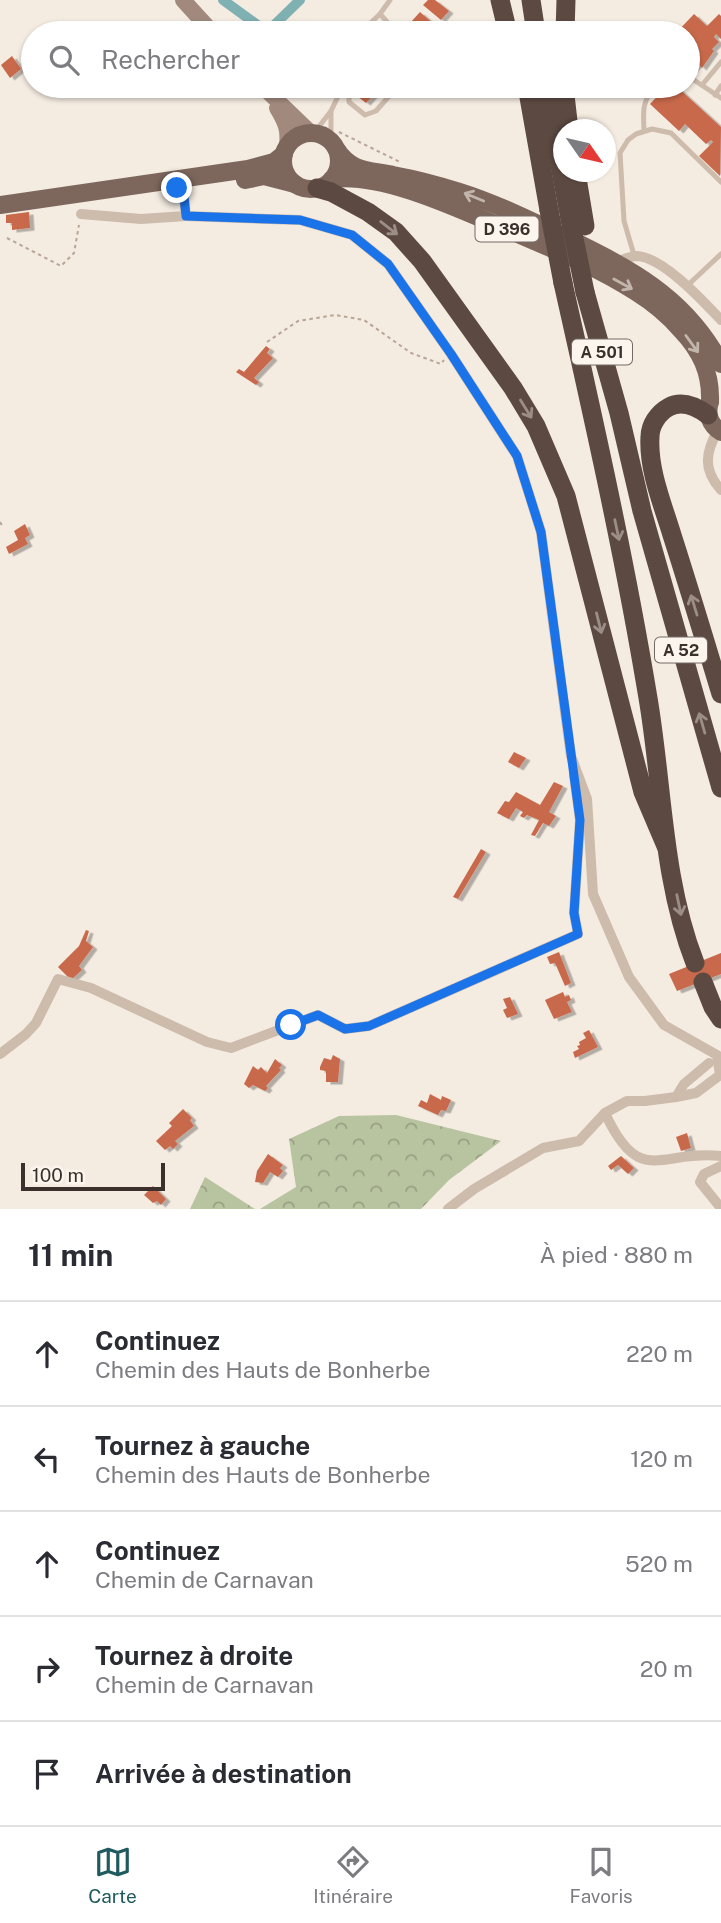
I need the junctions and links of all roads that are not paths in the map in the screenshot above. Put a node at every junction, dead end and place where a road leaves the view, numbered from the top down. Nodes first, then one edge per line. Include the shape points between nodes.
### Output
1 (183, 0) edge
2 (390, 0) edge
3 (500, 0) edge
4 (514, 0) edge
5 (531, 0) edge
6 (566, 0) edge
7 (380, 14) junction
8 (202, 21) edge
9 (373, 21) edge
10 (387, 21) edge
11 (505, 21) edge
12 (517, 21) edge
13 (534, 21) edge
14 (565, 21) edge
15 (721, 62) edge
16 (702, 85) joint
17 (721, 86) edge
18 (718, 96) edge
19 (270, 98) edge
20 (275, 98) edge
21 (337, 98) edge
22 (349, 98) edge
23 (387, 98) edge
24 (524, 98) edge
25 (529, 98) edge
26 (548, 98) edge
27 (565, 98) edge
28 (645, 98) edge
29 (331, 111) junction
30 (568, 119) edge
31 (644, 130) junction
32 (313, 133) junction
33 (334, 140) junction
34 (285, 150) junction
35 (538, 157) junction
36 (576, 182) edge
37 (721, 182) edge
38 (324, 183) junction
39 (295, 184) junction
40 (183, 187) junction
41 (85, 192) junction
42 (0, 205) edge
43 (81, 214) road end
44 (186, 216) junction
45 (578, 222) junction
46 (721, 254) edge
47 (634, 255) junction
48 (616, 262) junction
49 (688, 285) junction
50 (721, 320) edge
51 (721, 364) edge
52 (619, 413) joint
53 (716, 414) edge
54 (721, 490) edge
55 (721, 694) edge
56 (571, 756) junction
57 (721, 788) edge
58 (666, 846) junction
59 (721, 1019) edge
60 (0, 1054) edge
61 (709, 1063) dead end
62 (676, 1097) junction
63 (605, 1113) junction
64 (721, 1156) edge
65 (721, 1166) edge
66 (721, 1208) edge
67 (448, 1209) edge

1 - 8 main road
2 - 7 lane
3 - 11 highway
4 - 12 highway
5 - 13 highway
6 - 14 highway
7 - 9 lane
7 - 10 lane
15 - 16 lane
16 - 18 lane
17 - 18 lane
19 - 34 main road via 286,123
20 - 32 main road
21 - 29 lane
22 - 23 lane via 365,115
24 - 35 highway, A 52
25 - 35 highway
26 - 45 highway, A 501
27 - 30 highway
28 - 31 lane
29 - 32 lane
29 - 33 lane
31 - 37 lane via 671,133
31 - 47 lane via 628,140 621,153 624,220
32 - 33 main road
32 - 34 main road via 294,138
33 - 38 main road via 337,170
48 -> 33 main road, D 396 via 461,192 359,169 347,162
34 - 39 main road via 283,165
34 - 41 main road via 274,162 248,169
35 -> 58 highway, A 52, bridge via 631,597 654,734
36 - 45 highway
38 - 39 main road via 309,189
38 -> 53 main road, D 396 via 343,177 442,201 634,290 691,341 708,370
38 -> 58 highway via 331,192 396,232 422,261 536,426 566,496 643,792
39 - 40 main road via 264,176
40 - 41 main road
40 - 44 street
41 - 42 main road
43 - 44 street via 141,219
44 - 56 street via 300,220 352,235 388,264 517,456 541,532
45 - 52 highway, A 501, bridge
46 - 49 lane
47 - 48 street
47 - 49 street via 654,262
48 - 51 main road, D 396 via 657,288 691,318
49 - 50 street
57 -> 52 highway, A 52 via 642,511
53 - 54 street via 706,458 710,477
55 -> 53 highway via 652,467 650,446 654,422 671,406 692,406
56 - 60 street via 580,820 574,913 578,934 369,1026 345,1029 318,1015 231,1048 207,1042 91,988 58,979 36,1023
56 - 62 street via 587,799 593,894 629,977 664,1025 717,1055 720,1075 696,1093
58 -> 59 highway, A 52 via 686,940
61 - 62 street
62 - 63 street via 627,1101
63 - 64 street via 624,1147 640,1159
63 - 67 street via 579,1141 544,1148
65 - 66 street via 704,1174 701,1182

